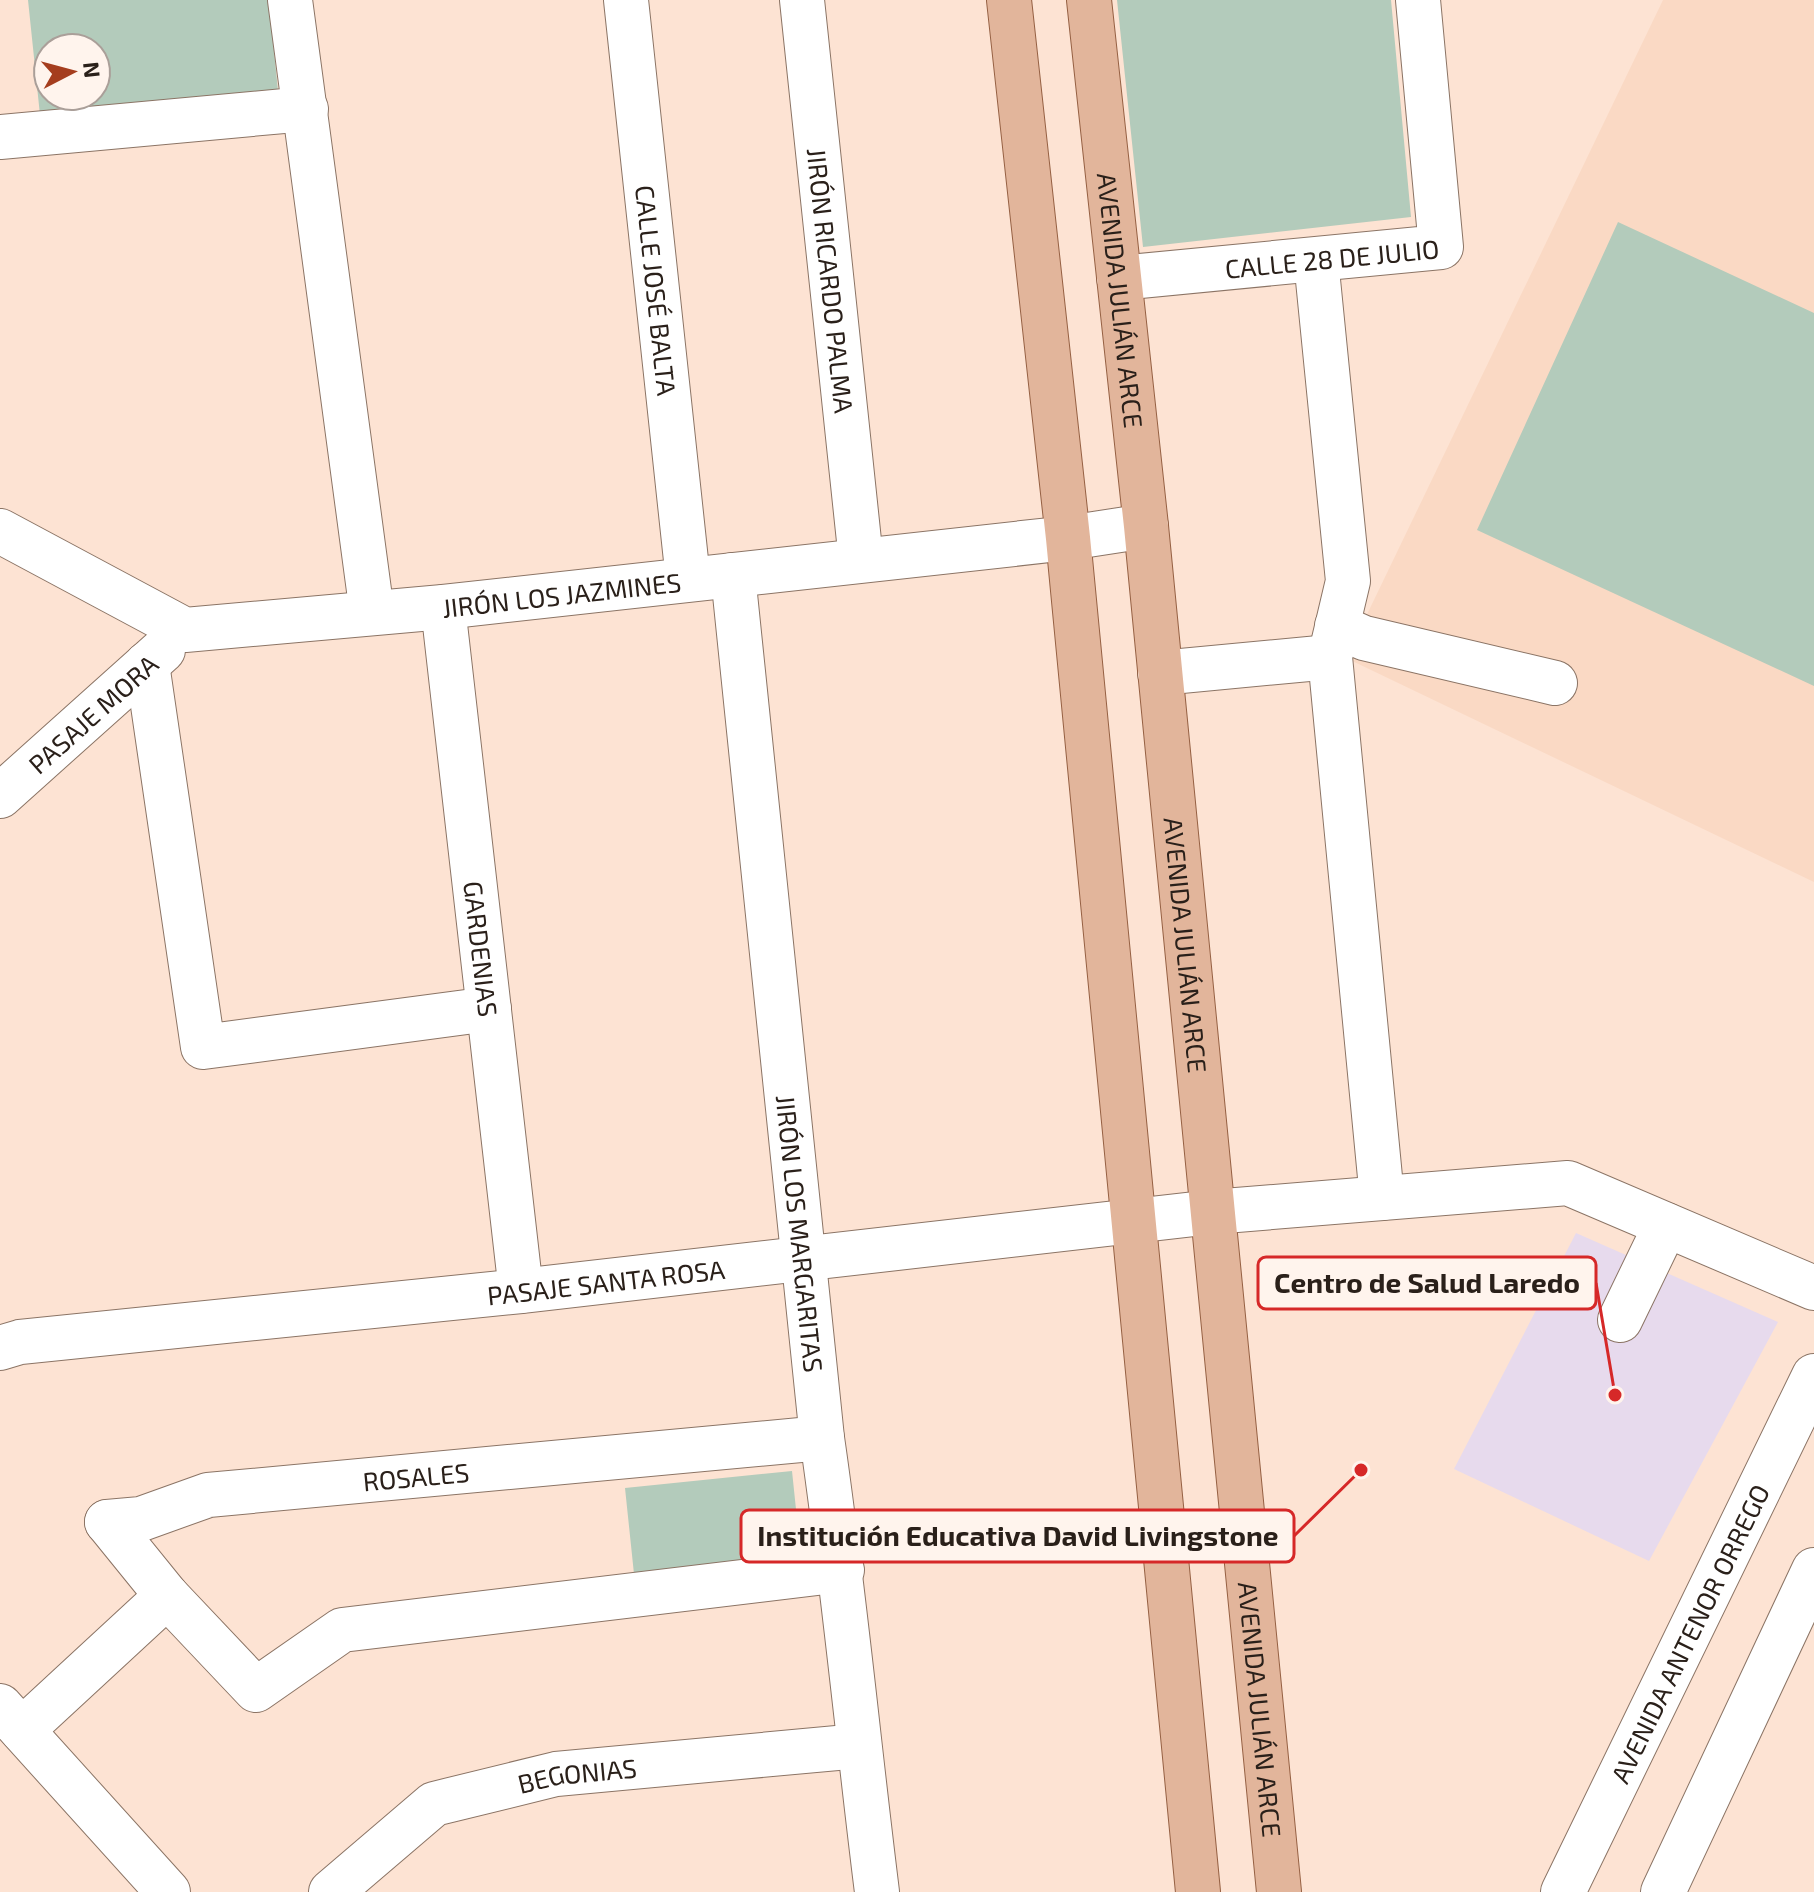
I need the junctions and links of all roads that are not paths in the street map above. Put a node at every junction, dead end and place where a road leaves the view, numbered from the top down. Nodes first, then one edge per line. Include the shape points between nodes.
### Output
1 (290, 0) edge
2 (626, 0) edge
3 (802, 0) edge
4 (1009, 0) edge
5 (1089, 0) edge
6 (1418, 0) edge
7 (306, 109) junction
8 (0, 137) edge
9 (1316, 260) junction
10 (1119, 278) junction
11 (1146, 526) junction
12 (0, 531) edge
13 (1068, 538) junction
14 (861, 560) junction
15 (733, 575) junction
16 (688, 579) junction
17 (443, 607) junction
18 (372, 613) junction
19 (185, 630) junction
20 (1334, 642) junction
21 (147, 664) junction
22 (1160, 673) junction
23 (1555, 683) dead end
24 (9, 775) edge
25 (489, 1009) junction
26 (1382, 1198) junction
27 (1212, 1212) junction
28 (1135, 1221) junction
29 (1666, 1225) junction
30 (803, 1259) junction
31 (1814, 1288) edge
32 (521, 1291) junction
33 (1620, 1320) dead end
34 (0, 1348) edge
35 (1814, 1376) edge
36 (822, 1438) junction
37 (842, 1570) junction
38 (1814, 1570) edge
39 (167, 1596) junction
40 (11, 1718) edge
41 (859, 1746) junction
42 (168, 1892) edge
43 (331, 1892) edge
44 (877, 1892) edge
45 (1198, 1892) edge
46 (1279, 1892) edge
47 (1563, 1892) edge
48 (1663, 1892) edge

1 - 7 street
2 - 16 street, CALLE JOSÉ BALTA
3 - 14 street, JIRÓN RICARDO PALMA
4 - 13 main road
5 - 10 main road, AVENIDA JULIÁN ARCE
6 - 9 street, CALLE 28 DE JULIO via 1441,247
7 - 8 street
7 - 18 street
9 - 10 street, CALLE 28 DE JULIO
9 - 20 street via 1348,581
10 - 11 main road, AVENIDA JULIÁN ARCE
11 - 13 street, JIRÓN LOS JAZMINES
11 - 22 main road, AVENIDA JULIÁN ARCE
12 - 19 street
13 - 14 street, JIRÓN LOS JAZMINES
13 - 28 main road
14 - 15 street, JIRÓN LOS JAZMINES
15 - 16 street, JIRÓN LOS JAZMINES
15 - 30 street, JIRÓN LOS MARGARITAS
16 - 17 street, JIRÓN LOS JAZMINES
17 - 18 street, JIRÓN LOS JAZMINES
17 - 25 street, GARDENIAS
18 - 19 street, JIRÓN LOS JAZMINES
19 - 21 street, PASAJE MORA
20 - 22 street
20 - 23 street via 1364,638
20 - 26 street
21 - 24 street, PASAJE MORA
21 - 25 street via 203,1047
22 - 27 main road, AVENIDA JULIÁN ARCE
25 - 32 street, GARDENIAS
26 - 27 street, PASAJE SANTA ROSA
26 - 29 street, PASAJE SANTA ROSA via 1568,1183
27 - 28 street, PASAJE SANTA ROSA
27 - 46 main road, AVENIDA JULIÁN ARCE
28 - 30 street, PASAJE SANTA ROSA
28 - 45 main road
29 - 31 street, PASAJE SANTA ROSA
29 - 33 street
30 - 32 street, PASAJE SANTA ROSA
30 - 36 street, JIRÓN LOS MARGARITAS
32 - 34 street, PASAJE SANTA ROSA
35 - 47 street, AVENIDA ANTENOR ORREGO
36 - 37 street, JIRÓN LOS MARGARITAS
36 - 39 street, ROSALES via 208,1495 141,1519 107,1522
37 - 39 street, ROSALES via 342,1630 256,1690
37 - 41 street, JIRÓN LOS MARGARITAS
38 - 48 street
39 - 40 street
40 - 42 street
41 - 43 street, BEGONIAS via 556,1774 434,1804
41 - 44 street, JIRÓN LOS MARGARITAS

